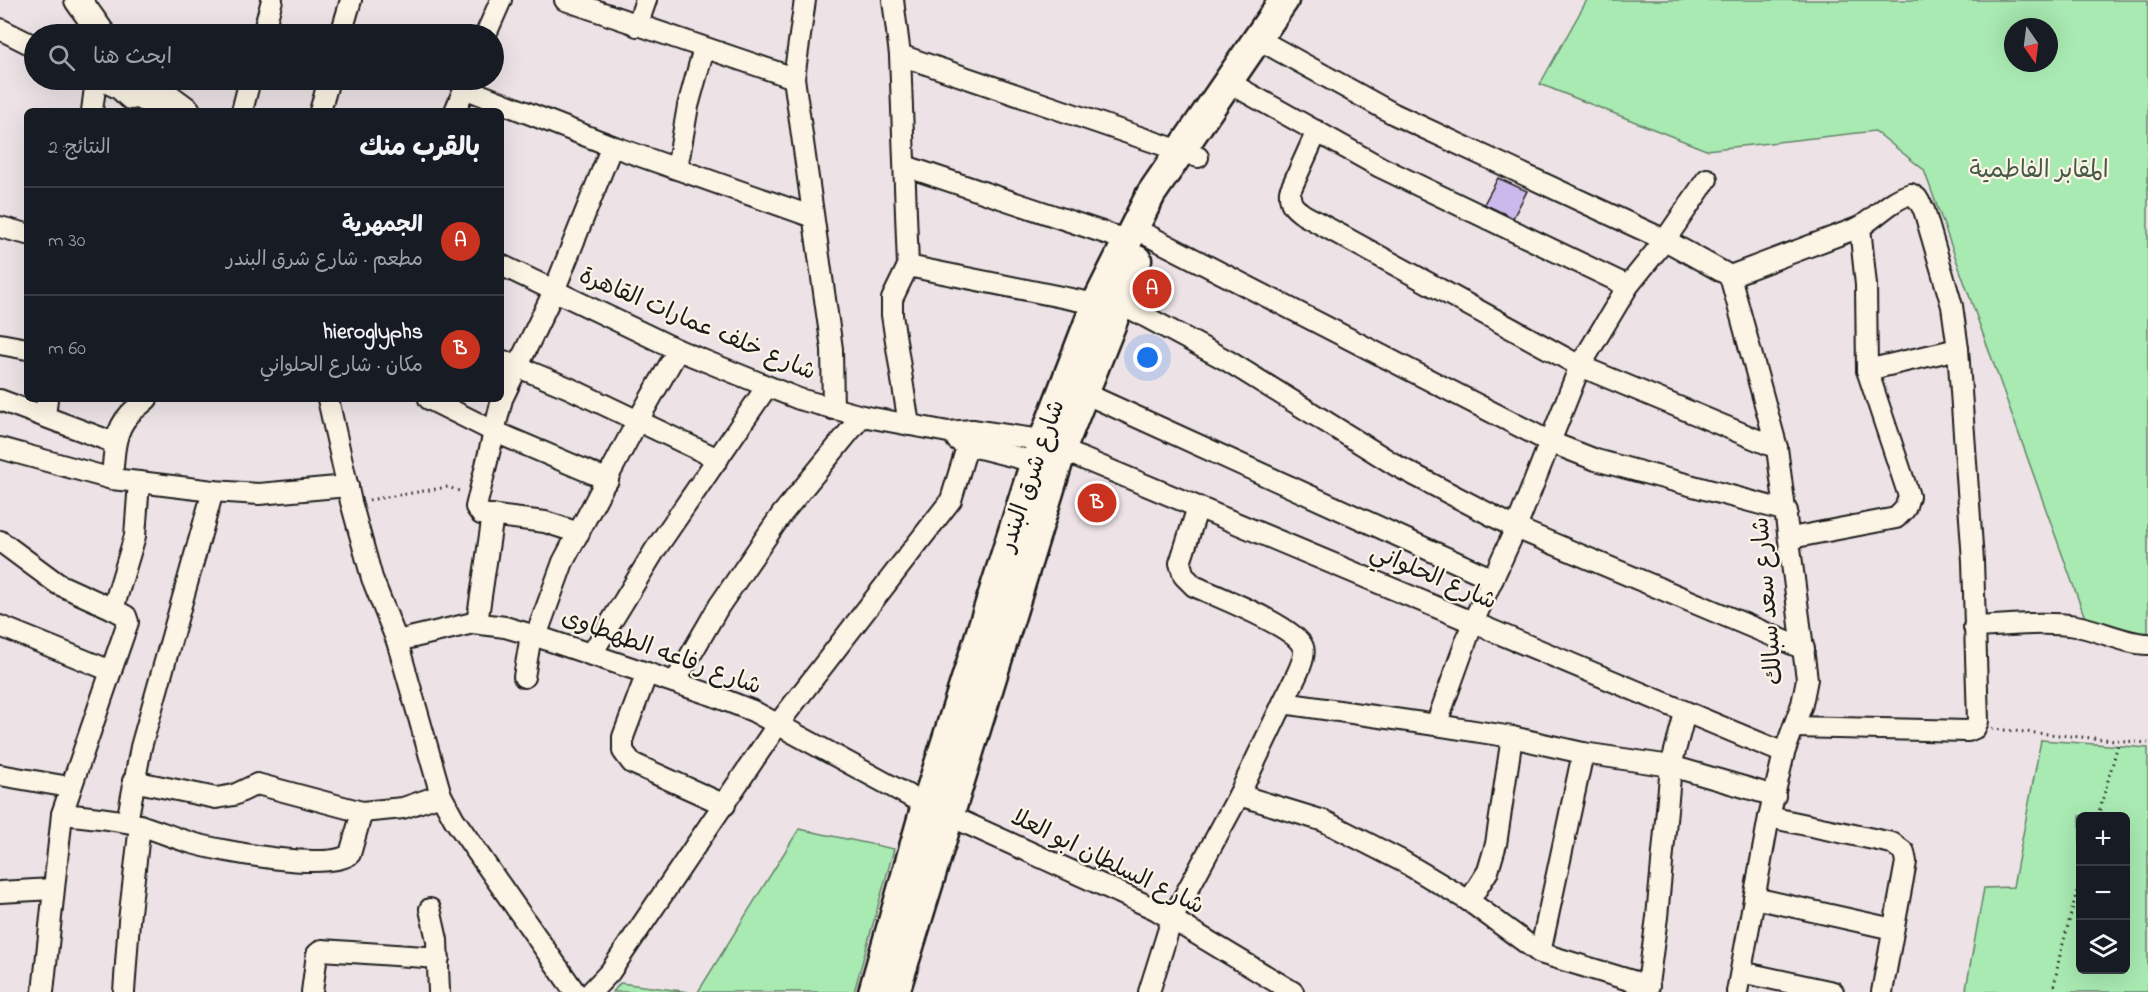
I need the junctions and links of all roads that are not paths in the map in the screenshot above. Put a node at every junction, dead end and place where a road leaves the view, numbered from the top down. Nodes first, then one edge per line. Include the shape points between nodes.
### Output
1 (60, 0) edge
2 (272, 0) edge
3 (351, 0) edge
4 (501, 0) edge
5 (565, 0) edge
6 (646, 0) edge
7 (805, 0) edge
8 (1284, 0) edge
9 (1302, 0) edge
10 (891, 1) edge
11 (84, 24) edge
12 (265, 24) edge
13 (344, 24) edge
14 (490, 24) edge
15 (637, 26) junction
16 (0, 29) edge
17 (24, 41) edge
18 (1265, 43) junction
19 (704, 48) junction
20 (900, 55) junction
21 (794, 78) junction
22 (1236, 87) junction
23 (95, 90) edge
24 (137, 90) edge
25 (141, 90) edge
26 (247, 90) edge
27 (326, 90) edge
28 (463, 90) edge
29 (480, 90) edge
30 (92, 108) edge
31 (161, 108) edge
32 (180, 108) edge
33 (243, 108) edge
34 (322, 108) edge
35 (455, 108) edge
36 (1317, 130) junction
37 (612, 146) junction
38 (1189, 154) junction
39 (905, 166) junction
40 (677, 169) junction
41 (1707, 179) dead end
42 (813, 216) junction
43 (0, 227) edge
44 (1860, 227) junction
45 (24, 233) edge
46 (1137, 238) junction
47 (1665, 240) junction
48 (504, 266) edge
49 (908, 266) junction
50 (1730, 276) junction
51 (1628, 286) junction
52 (554, 291) junction
53 (1108, 303) junction
54 (0, 344) edge
55 (24, 348) edge
56 (678, 350) junction
57 (1958, 350) junction
58 (509, 364) edge
59 (1580, 366) junction
60 (1867, 370) junction
61 (766, 388) junction
62 (504, 389) edge
63 (1084, 393) junction
64 (0, 400) edge
65 (144, 402) edge
66 (329, 402) edge
67 (435, 402) edge
68 (501, 402) edge
69 (46, 408) edge
70 (833, 409) junction
71 (862, 416) junction
72 (636, 422) junction
73 (909, 425) junction
74 (493, 431) junction
75 (970, 438) junction
76 (1550, 442) junction
77 (115, 443) junction
78 (0, 448) edge
79 (1777, 448) junction
80 (1052, 453) junction
81 (718, 459) junction
82 (112, 479) junction
83 (608, 480) junction
84 (139, 482) junction
85 (213, 491) junction
86 (350, 494) junction
87 (1198, 507) junction
88 (1787, 512) junction
89 (493, 515) junction
90 (1516, 528) junction
91 (579, 533) junction
92 (1791, 538) junction
93 (0, 541) edge
94 (1493, 579) junction
95 (113, 609) junction
96 (1473, 622) junction
97 (477, 623) junction
98 (0, 626) edge
99 (1974, 627) junction
100 (534, 635) junction
101 (397, 641) junction
102 (2148, 644) edge
103 (1804, 649) junction
104 (591, 655) junction
105 (111, 671) junction
106 (647, 673) junction
107 (524, 677) dead end
108 (675, 682) junction
109 (1283, 703) junction
110 (1685, 713) junction
111 (778, 724) junction
112 (1436, 725) junction
113 (1794, 727) junction
114 (1512, 737) junction
115 (1583, 753) junction
116 (1784, 753) junction
117 (1671, 766) junction
118 (0, 775) edge
119 (133, 781) junction
120 (69, 787) junction
121 (441, 795) junction
122 (1239, 795) junction
123 (1775, 796) junction
124 (725, 805) junction
125 (937, 810) junction
126 (362, 812) junction
127 (62, 814) junction
128 (1769, 817) junction
129 (133, 824) junction
130 (52, 889) junction
131 (0, 892) edge
132 (1754, 898) junction
133 (1469, 901) junction
134 (430, 909) dead end
135 (1172, 920) junction
136 (1893, 929) junction
137 (1540, 953) junction
138 (439, 958) junction
139 (1741, 972) junction
140 (1648, 989) edge
141 (131, 991) edge
142 (43, 992) edge
143 (312, 992) edge
144 (439, 992) edge
145 (575, 992) edge
146 (591, 992) edge
147 (873, 992) edge
148 (895, 992) edge
149 (1149, 992) edge
150 (1293, 992) edge
151 (1737, 992) edge
152 (1833, 992) edge
153 (1881, 992) edge

1 - 11 street
2 - 12 street
3 - 13 street
4 - 14 street
5 - 15 street
6 - 15 street
7 - 21 street
8 - 18 main road, شارع شرق البندر
9 - 18 main road, شارع شرق البندر
10 - 20 street
15 - 19 street
16 - 17 street
18 - 22 main road, شارع شرق البندر
18 - 47 street via 1394,114
19 - 21 street
19 - 40 street
20 - 38 street
20 - 39 street
21 - 42 street
22 - 36 street
22 - 38 main road, شارع شرق البندر
23 - 30 street
24 - 31 street
25 - 32 street
26 - 33 street
27 - 34 street
28 - 35 street
29 - 37 street
36 - 51 street via 1380,167
36 - 59 street via 1293,180 1289,200 1293,207 1378,258
37 - 40 street
37 - 52 street
38 - 46 main road, شارع شرق البندر
39 - 46 street
39 - 49 street
40 - 42 street
41 - 47 street
42 - 70 street via 832,350
43 - 45 street
44 - 50 street
44 - 57 street via 1900,197 1911,194 1917,198 1952,306
44 - 60 street via 1866,285
46 - 53 main road, شارع شرق البندر
46 - 76 street
47 - 50 street
47 - 51 street
48 - 52 street, شارع خلف عمارات القاهرة
49 - 53 street
49 - 73 street via 892,299 892,315
50 - 79 street, شارع سعد سبالك
51 - 59 street
52 - 56 street, شارع خلف عمارات القاهرة
52 - 58 street
53 - 63 main road, شارع شرق البندر
53 - 80 main road, شارع شرق البندر
53 - 90 street via 1228,361 1397,466
54 - 55 street
56 - 61 street, شارع خلف عمارات القاهرة
56 - 72 street
57 - 60 street
57 - 99 street
58 - 62 street
58 - 72 street via 569,388
59 - 76 street
59 - 79 street
60 - 92 street via 1909,496 1905,509 1896,518
61 - 70 street, شارع خلف عمارات القاهرة
61 - 81 street
63 - 80 main road, شارع شرق البندر
63 - 94 street
64 - 69 street
65 - 77 street via 128,416
66 - 86 street
67 - 74 street
68 - 74 street
69 - 77 street
70 - 71 street, شارع خلف عمارات القاهرة
71 - 73 street, شارع خلف عمارات القاهرة
71 - 108 street via 782,514 719,606
72 - 81 street
72 - 83 street
73 - 75 street, شارع خلف عمارات القاهرة
74 - 83 street
74 - 89 street via 477,511
75 - 80 street, شارع خلف عمارات القاهرة
75 - 111 street via 951,500
76 - 88 street via 1596,460
76 - 90 street
77 - 82 street
78 - 82 street
79 - 88 street, شارع سعد سبالك
80 - 87 street, شارع الحلواني
80 - 125 main road, شارع شرق البندر
81 - 104 street via 655,550
82 - 84 street
83 - 91 street
84 - 85 street
84 - 95 street via 135,536
85 - 86 street
85 - 119 street
86 - 101 street via 372,579
87 - 96 street, شارع الحلواني
87 - 109 street via 1180,563 1184,576 1194,586 1292,632 1303,647 1303,660
88 - 92 street, شارع سعد سبالك
89 - 91 street via 545,522
89 - 97 street
90 - 94 street
90 - 103 street
91 - 100 street
92 - 103 street, شارع سعد سبالك
93 - 95 street via 58,584
94 - 96 street
95 - 105 street via 126,616 128,622
96 - 110 street, شارع الحلواني
96 - 112 street
97 - 100 street, شارع رفاعه الطهطاوى
97 - 101 street, شارع رفاعه الطهطاوى
98 - 105 street
99 - 102 street via 2075,626
99 - 113 street via 1979,702 1975,728 1968,731
100 - 104 street, شارع رفاعه الطهطاوى
100 - 107 street
101 - 121 street
103 - 113 street, شارع سعد سبالك via 1807,679
104 - 106 street, شارع رفاعه الطهطاوى
105 - 120 street
106 - 108 street, شارع رفاعه الطهطاوى
106 - 124 street via 623,737 623,751 632,763
108 - 111 street, شارع رفاعه الطهطاوى
109 - 112 street
109 - 122 street
110 - 116 street, شارع الحلواني
110 - 117 street
111 - 124 street
111 - 125 street, شارع رفاعه الطهطاوى
112 - 114 street
113 - 116 street, شارع سعد سبالك
114 - 115 street
114 - 133 street via 1496,844 1488,871
115 - 117 street
115 - 137 street
116 - 123 street, شارع سعد سبالك
117 - 123 street
117 - 140 street
118 - 120 street
119 - 126 street via 216,798 257,784
119 - 129 street
120 - 127 street
121 - 126 street via 403,808
121 - 145 street
122 - 133 street via 1324,821
122 - 135 street
123 - 128 street, شارع سعد سبالك
124 - 146 street via 610,972
125 - 135 street, شارع السلطان ابو العلا
125 - 147 main road, شارع شرق البندر
125 - 148 main road, شارع شرق البندر
126 - 129 street via 350,854 339,861 242,854 193,844
127 - 129 street
127 - 130 street
128 - 132 street, شارع سعد سبالك
128 - 136 street via 1901,848 1906,862
129 - 141 street
130 - 131 street
130 - 142 street
132 - 136 street
132 - 139 street, شارع سعد سبالك
133 - 137 street
134 - 138 street
135 - 149 street
135 - 150 street, شارع السلطان ابو العلا
136 - 153 street
137 - 140 street
138 - 143 street via 322,950 317,954
138 - 144 street
139 - 151 street, شارع سعد سبالك
139 - 152 street

